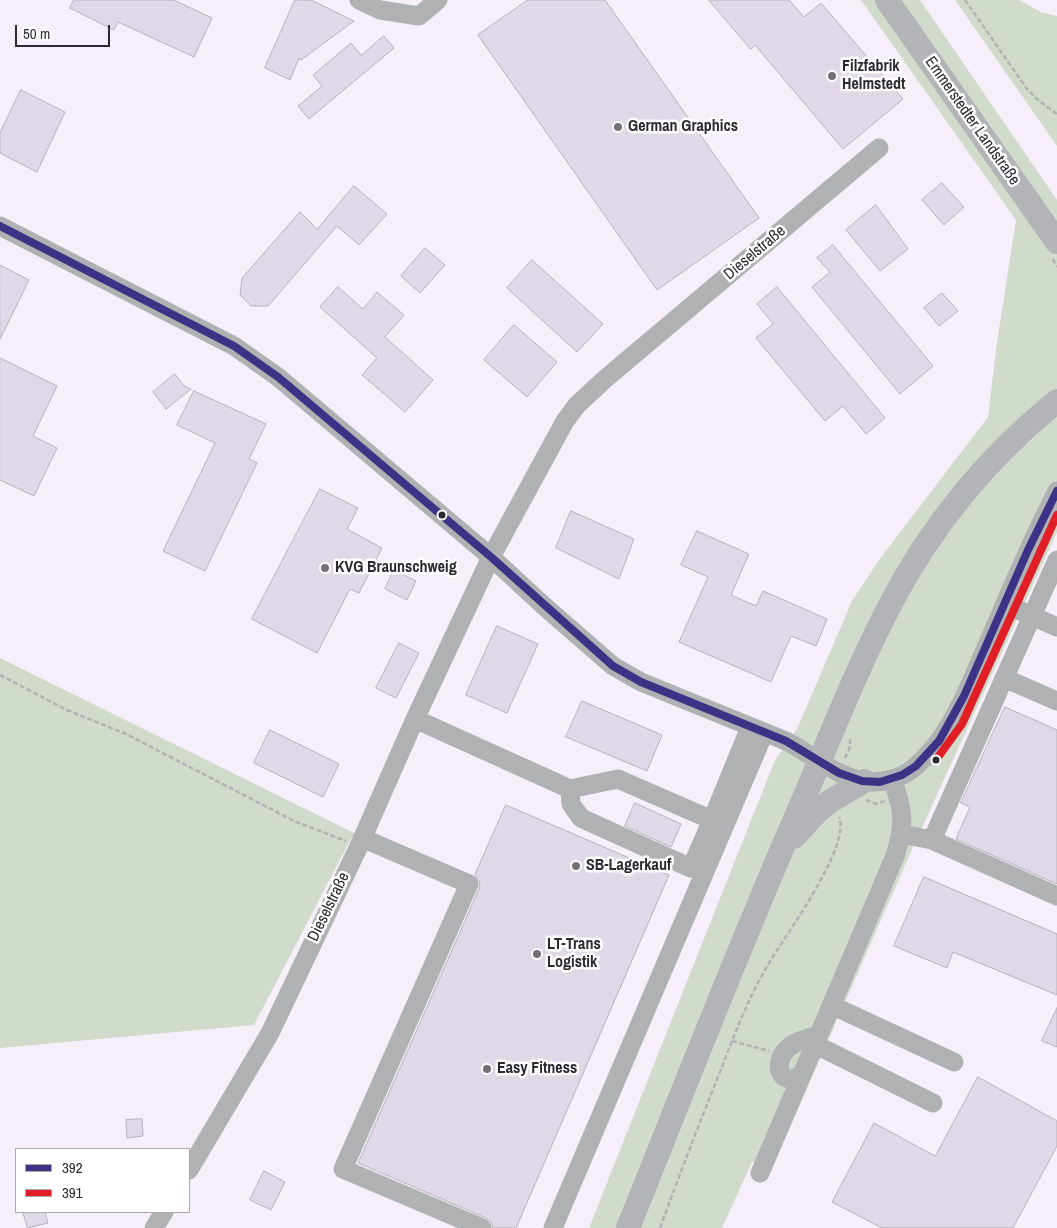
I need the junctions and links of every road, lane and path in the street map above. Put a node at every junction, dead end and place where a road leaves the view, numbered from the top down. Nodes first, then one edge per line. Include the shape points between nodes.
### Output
1 (359, 0) edge
2 (438, 0) edge
3 (888, 0) edge
4 (965, 0) edge
5 (1057, 114) edge
6 (879, 148) dead end
7 (0, 226) edge
8 (1057, 242) edge
9 (1057, 401) edge
10 (1056, 496) edge
11 (491, 557) junction
12 (1057, 560) edge
13 (1005, 604) junction
14 (1031, 616) junction
15 (1057, 627) edge
16 (0, 675) edge
17 (1004, 678) junction
18 (1057, 701) edge
19 (415, 719) junction
20 (757, 730) junction
21 (850, 734) dead end
22 (829, 767) junction
23 (892, 779) junction
24 (864, 781) junction
25 (570, 788) junction
26 (831, 801) junction
27 (712, 820) junction
28 (902, 834) junction
29 (932, 840) junction
30 (360, 842) junction
31 (782, 849) junction
32 (1057, 896) edge
33 (831, 1005) junction
34 (817, 1040) junction
35 (732, 1041) junction
36 (790, 1046) junction
37 (954, 1062) dead end
38 (802, 1075) junction
39 (933, 1103) dead end
40 (190, 1168) edge
41 (760, 1173) dead end
42 (163, 1213) edge
43 (154, 1228) edge
44 (482, 1228) edge
45 (553, 1228) edge
46 (628, 1228) edge
47 (660, 1228) edge

1 - 2 street via 380,10 420,16
3 - 8 main road, Emmerstedter Landstraße
4 - 5 path via 1027,88
6 - 11 street, Dieselstraße via 577,406 565,422
7 - 11 street via 234,346 278,377
9 - 22 main road via 975,479 927,544 872,642
10 - 13 street
11 - 19 street, Dieselstraße
11 - 20 street via 599,655 625,674
12 - 14 street
13 - 14 street
13 - 23 street via 964,698 942,736 917,766
14 - 15 street
14 - 17 street
16 - 30 path via 67,710 126,734 294,821
17 - 18 street
17 - 29 street
19 - 25 street
19 - 30 street, Dieselstraße
20 - 22 street via 798,747
20 - 27 street
20 - 45 street
21 - 22 path via 850,747
22 - 24 street
22 - 31 main road
23 - 24 street
23 - 28 street via 902,814
24 - 26 main road
25 - 27 street via 618,780
25 - 27 street via 571,804 581,818 691,868
26 - 31 main road
26 - 35 path via 841,828 833,853 804,910 758,982
28 - 29 street
28 - 33 street
29 - 32 street
30 - 40 street, Dieselstraße via 270,1033
30 - 44 street via 469,884 343,1169
31 - 46 main road
33 - 34 street
33 - 37 street
34 - 36 street
34 - 38 street
34 - 39 street
35 - 36 path via 771,1051
35 - 47 path
36 - 38 street via 778,1066 781,1074 795,1079
38 - 41 street
42 - 43 street

